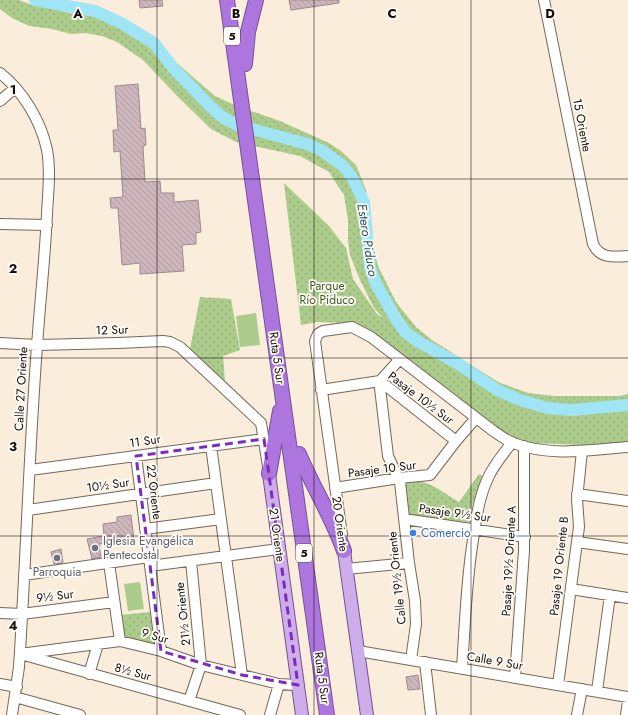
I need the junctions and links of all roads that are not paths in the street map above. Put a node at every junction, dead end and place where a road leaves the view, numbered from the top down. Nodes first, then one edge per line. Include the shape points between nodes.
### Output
1 (227, 0) edge
2 (237, 0) edge
3 (256, 0) edge
4 (544, 0) edge
5 (245, 64) junction
6 (0, 73) edge
7 (15, 88) junction
8 (245, 98) junction
9 (0, 101) edge
10 (254, 161) junction
11 (0, 224) edge
12 (47, 225) junction
13 (628, 256) edge
14 (0, 343) edge
15 (37, 345) junction
16 (399, 360) junction
17 (211, 376) joint
18 (380, 381) junction
19 (321, 390) junction
20 (282, 391) junction
21 (476, 418) junction
22 (264, 439) junction
23 (456, 441) junction
24 (512, 442) junction
25 (211, 446) junction
26 (524, 446) junction
27 (628, 447) edge
28 (582, 451) junction
29 (299, 454) junction
30 (136, 456) junction
31 (30, 470) junction
32 (269, 474) junction
33 (399, 478) junction
34 (216, 483) junction
35 (335, 488) junction
36 (141, 494) junction
37 (577, 494) junction
38 (628, 501) edge
39 (28, 510) junction
40 (404, 519) junction
41 (221, 520) junction
42 (145, 529) junction
43 (474, 529) junction
44 (525, 537) junction
45 (577, 542) junction
46 (279, 549) junction
47 (628, 549) edge
48 (344, 551) junction
49 (226, 556) junction
50 (191, 561) junction
51 (150, 562) junction
52 (109, 563) junction
53 (409, 563) junction
54 (346, 569) junction
55 (24, 575) junction
56 (571, 589) junction
57 (610, 595) junction
58 (628, 598) edge
59 (114, 602) junction
60 (0, 613) edge
61 (22, 614) junction
62 (120, 641) junction
63 (98, 644) junction
64 (161, 651) junction
65 (358, 651) junction
66 (20, 654) junction
67 (411, 660) junction
68 (425, 662) junction
69 (201, 665) junction
70 (462, 668) junction
71 (89, 674) junction
72 (242, 675) junction
73 (515, 677) junction
74 (0, 684) edge
75 (279, 684) junction
76 (298, 685) junction
77 (558, 685) junction
78 (582, 689) junction
79 (16, 692) junction
80 (597, 692) junction
81 (628, 697) edge
82 (189, 701) junction
83 (628, 701) edge
84 (56, 712) edge
85 (12, 715) edge
86 (80, 715) edge
87 (240, 715) edge
88 (270, 715) edge
89 (302, 715) edge
90 (327, 715) edge
91 (336, 715) edge
92 (367, 715) edge
93 (431, 715) edge
94 (577, 715) edge
95 (626, 715) edge

1 - 8 highway, Ruta 5 Sur / 5
2 - 5 highway, Ruta 5 Sur / 5
3 - 5 highway
4 - 13 street, 15 Oriente via 592,240 599,253 607,256
5 - 8 highway, Ruta 5 Sur / 5
6 - 7 street, Calle 27 Oriente
7 - 9 street
7 - 12 street, Calle 27 Oriente via 33,112 44,138 49,170
8 - 10 highway, Ruta 5 Sur / 5
10 - 20 highway, Ruta 5 Sur / 5
10 - 29 highway, Ruta 5 Sur / 5
11 - 12 street
12 - 15 street, Calle 27 Oriente
14 - 15 street, 12 Sur
15 - 17 street, 12 Sur via 167,341 180,346
15 - 31 street, Calle 27 Oriente
16 - 18 street
16 - 19 street, 20 Oriente via 371,337 355,328 323,331 318,334 315,341
16 - 21 street
17 - 22 street, 21 Oriente via 261,423
18 - 19 street, Pasaje 10½ Sur
18 - 23 street, Pasaje 10½ Sur
18 - 33 street, Calle 19½ Oriente via 388,456
19 - 35 street, 20 Oriente
20 - 32 highway
20 - 90 highway, Ruta 5 Sur / 5
21 - 23 street, Pasaje 10 Sur
21 - 24 street
22 - 25 street, 11 Sur
22 - 32 street, 21 Oriente
23 - 33 street, Pasaje 10 Sur via 432,474
24 - 26 street
24 - 43 street via 485,483
25 - 30 street, 11 Sur
25 - 34 street
26 - 28 street
26 - 44 street, Pasaje 19½ Oriente A
27 - 28 street
28 - 37 street, Pasaje 19 Oriente B
29 - 48 highway
29 - 91 highway, Ruta 5 Sur / 5
30 - 31 street, 11 Sur
30 - 36 street, 22 Oriente
31 - 39 street, Calle 27 Oriente
32 - 46 main road, 21 Oriente
33 - 35 street, Pasaje 10 Sur
33 - 40 street, Calle 19½ Oriente
34 - 36 street, 10½ Sur
34 - 41 street
35 - 48 street, 20 Oriente
36 - 39 street, 10½ Sur
36 - 42 street, 22 Oriente
37 - 38 street
37 - 45 street, Pasaje 19 Oriente B
39 - 55 street, Calle 27 Oriente
40 - 43 street, Pasaje 9½ Sur
40 - 53 street, Calle 19½ Oriente
41 - 42 street
41 - 49 street
42 - 51 street, 22 Oriente
43 - 44 street, Pasaje 9½ Sur
43 - 70 street
44 - 73 street, Pasaje 19½ Oriente A
45 - 47 street
45 - 56 street, Pasaje 19 Oriente B
46 - 49 street
46 - 76 main road, 21 Oriente
48 - 54 main road, 20 Oriente
49 - 50 street
49 - 72 street
50 - 51 street
50 - 69 street, 21½ Oriente
51 - 52 street
51 - 64 street, 22 Oriente
52 - 55 street
52 - 59 street
53 - 54 street
53 - 67 street, Calle 19½ Oriente via 416,617
54 - 65 main road, 20 Oriente
55 - 61 street, Calle 27 Oriente
56 - 57 street
56 - 77 street, Pasaje 19 Oriente B
57 - 58 street
57 - 80 street
59 - 61 street, 9½ Sur
59 - 62 street
60 - 61 street, 9½ Sur
61 - 66 street, Calle 27 Oriente
62 - 63 street, 9 Sur
62 - 64 street, 9 Sur
63 - 66 street, 9 Sur
63 - 71 street
64 - 69 street, 9 Sur
65 - 67 street, Calle 9 Sur
65 - 92 main road, 20 Oriente
66 - 71 street, 8½ Sur
66 - 79 street, Calle 27 Oriente
67 - 68 street, Calle 9 Sur
68 - 70 street, Calle 9 Sur
68 - 93 street
69 - 72 street, 9 Sur
69 - 82 street
70 - 73 street, Calle 9 Sur
71 - 82 street, 8½ Sur
72 - 75 street, 9 Sur
73 - 77 street, Calle 9 Sur
74 - 79 street
75 - 76 street, 9 Sur
75 - 88 street
76 - 89 main road, 21 Oriente
77 - 78 street, Calle 9 Sur
78 - 80 street, Calle 9 Sur
78 - 94 street
79 - 84 street
79 - 85 street, Calle 27 Oriente
80 - 81 street, Calle 9 Sur
82 - 87 street, 8½ Sur
83 - 95 street
84 - 86 street

